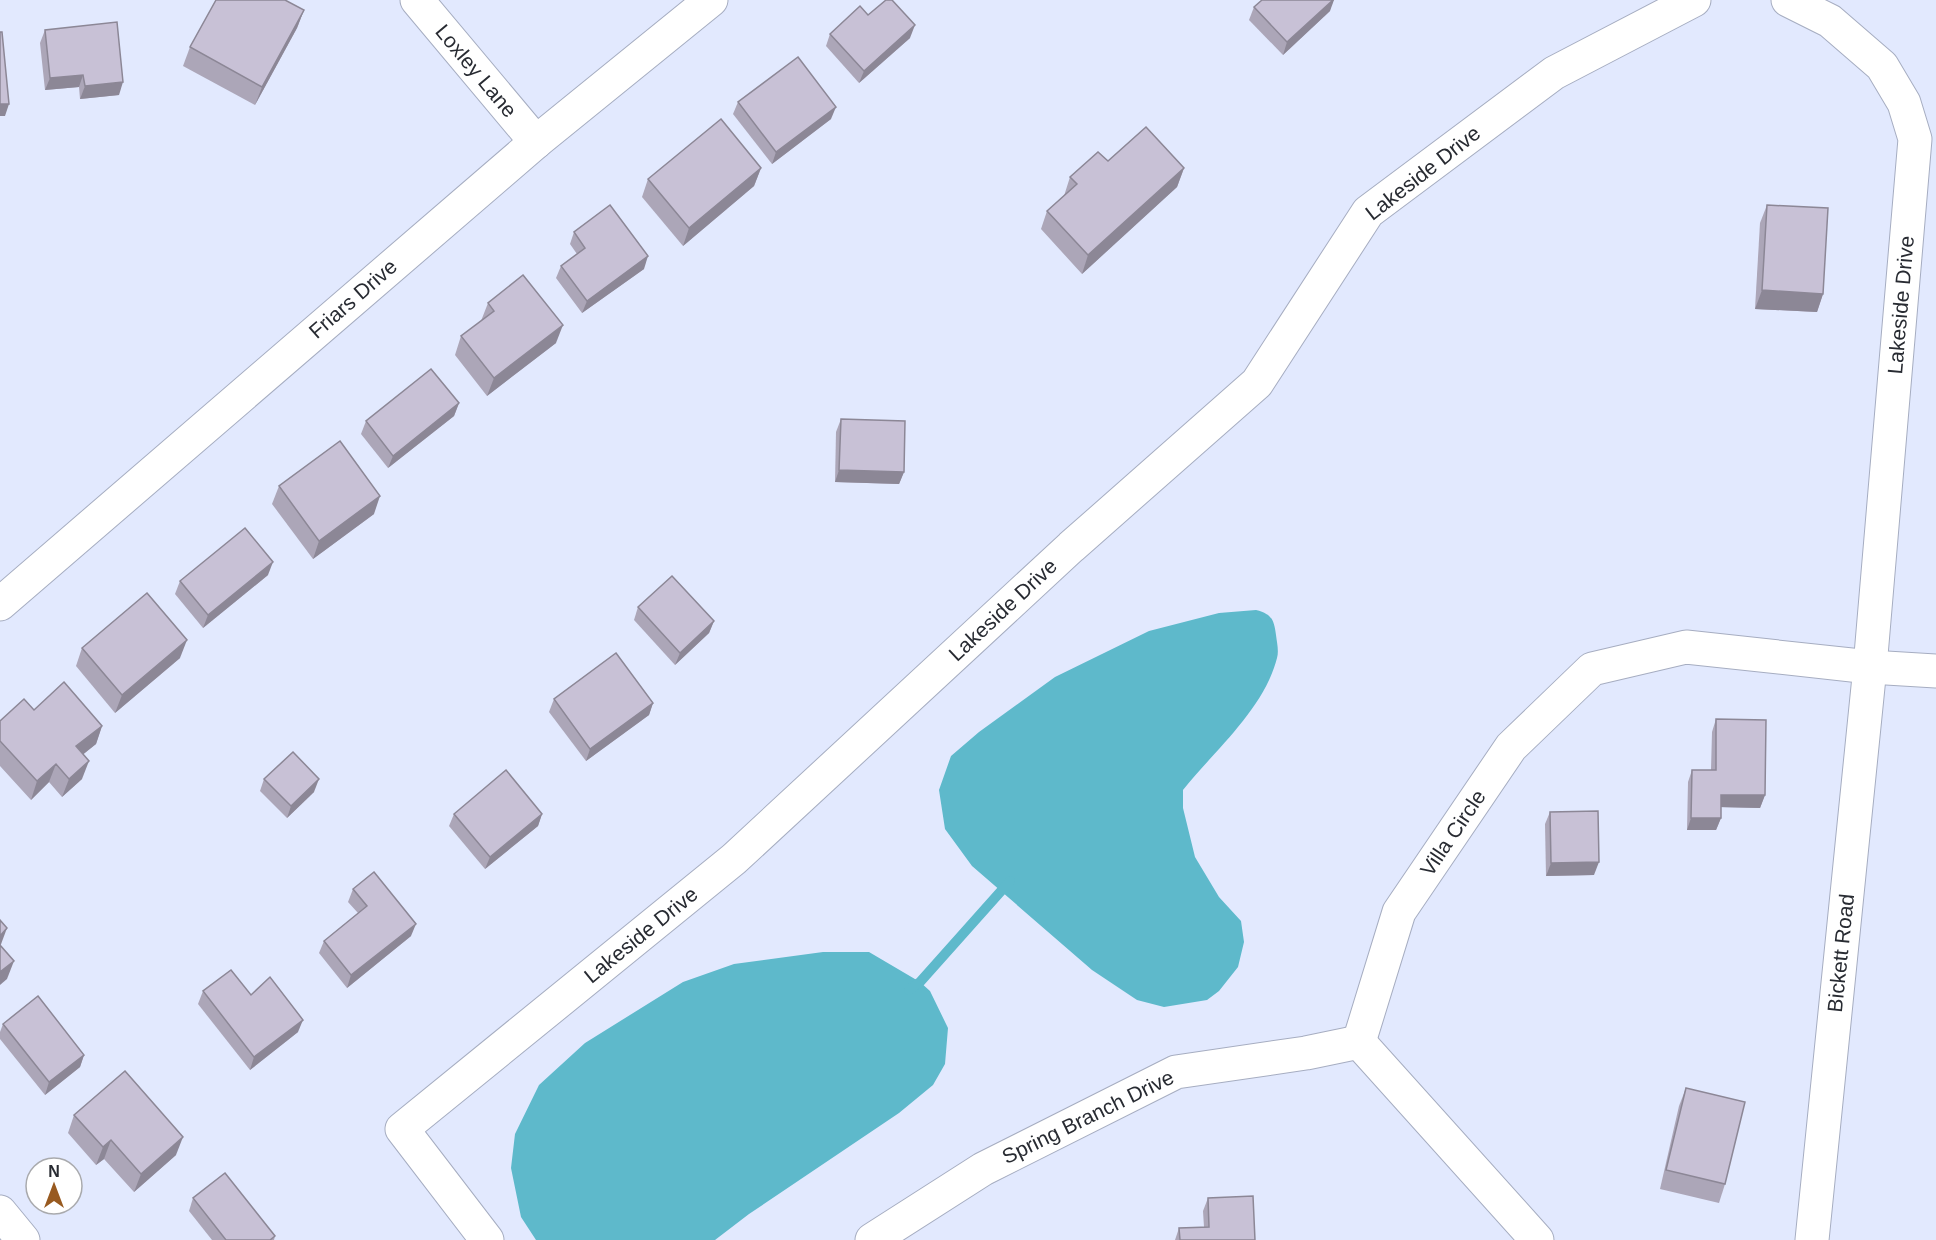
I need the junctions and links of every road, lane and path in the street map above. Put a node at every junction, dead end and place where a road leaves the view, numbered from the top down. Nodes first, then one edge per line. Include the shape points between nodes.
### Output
1 (417, 0) edge
2 (711, 0) edge
3 (1694, 0) edge
4 (1788, 0) edge
5 (536, 142) junction
6 (0, 604) edge
7 (1870, 667) junction
8 (1936, 671) edge
9 (1359, 1042) junction
10 (0, 1212) edge
11 (22, 1240) edge
12 (487, 1240) edge
13 (872, 1240) edge
14 (1537, 1240) edge
15 (1812, 1240) edge

1 - 5 street, Loxley Lane
2 - 5 street, Friars Drive
3 - 12 street, Lakeside Drive via 1554,73 1368,212 1257,383 1071,548 734,860 402,1129
4 - 7 street, Lakeside Drive via 1830,21 1882,66 1904,103 1915,139
5 - 6 street, Friars Drive
7 - 8 street, Villa Circle
7 - 9 street, Villa Circle via 1686,647 1592,669 1511,747 1400,912
7 - 15 street, Bickett Road
9 - 13 street, Spring Branch Drive via 1176,1072 983,1169
9 - 14 street
10 - 11 street

